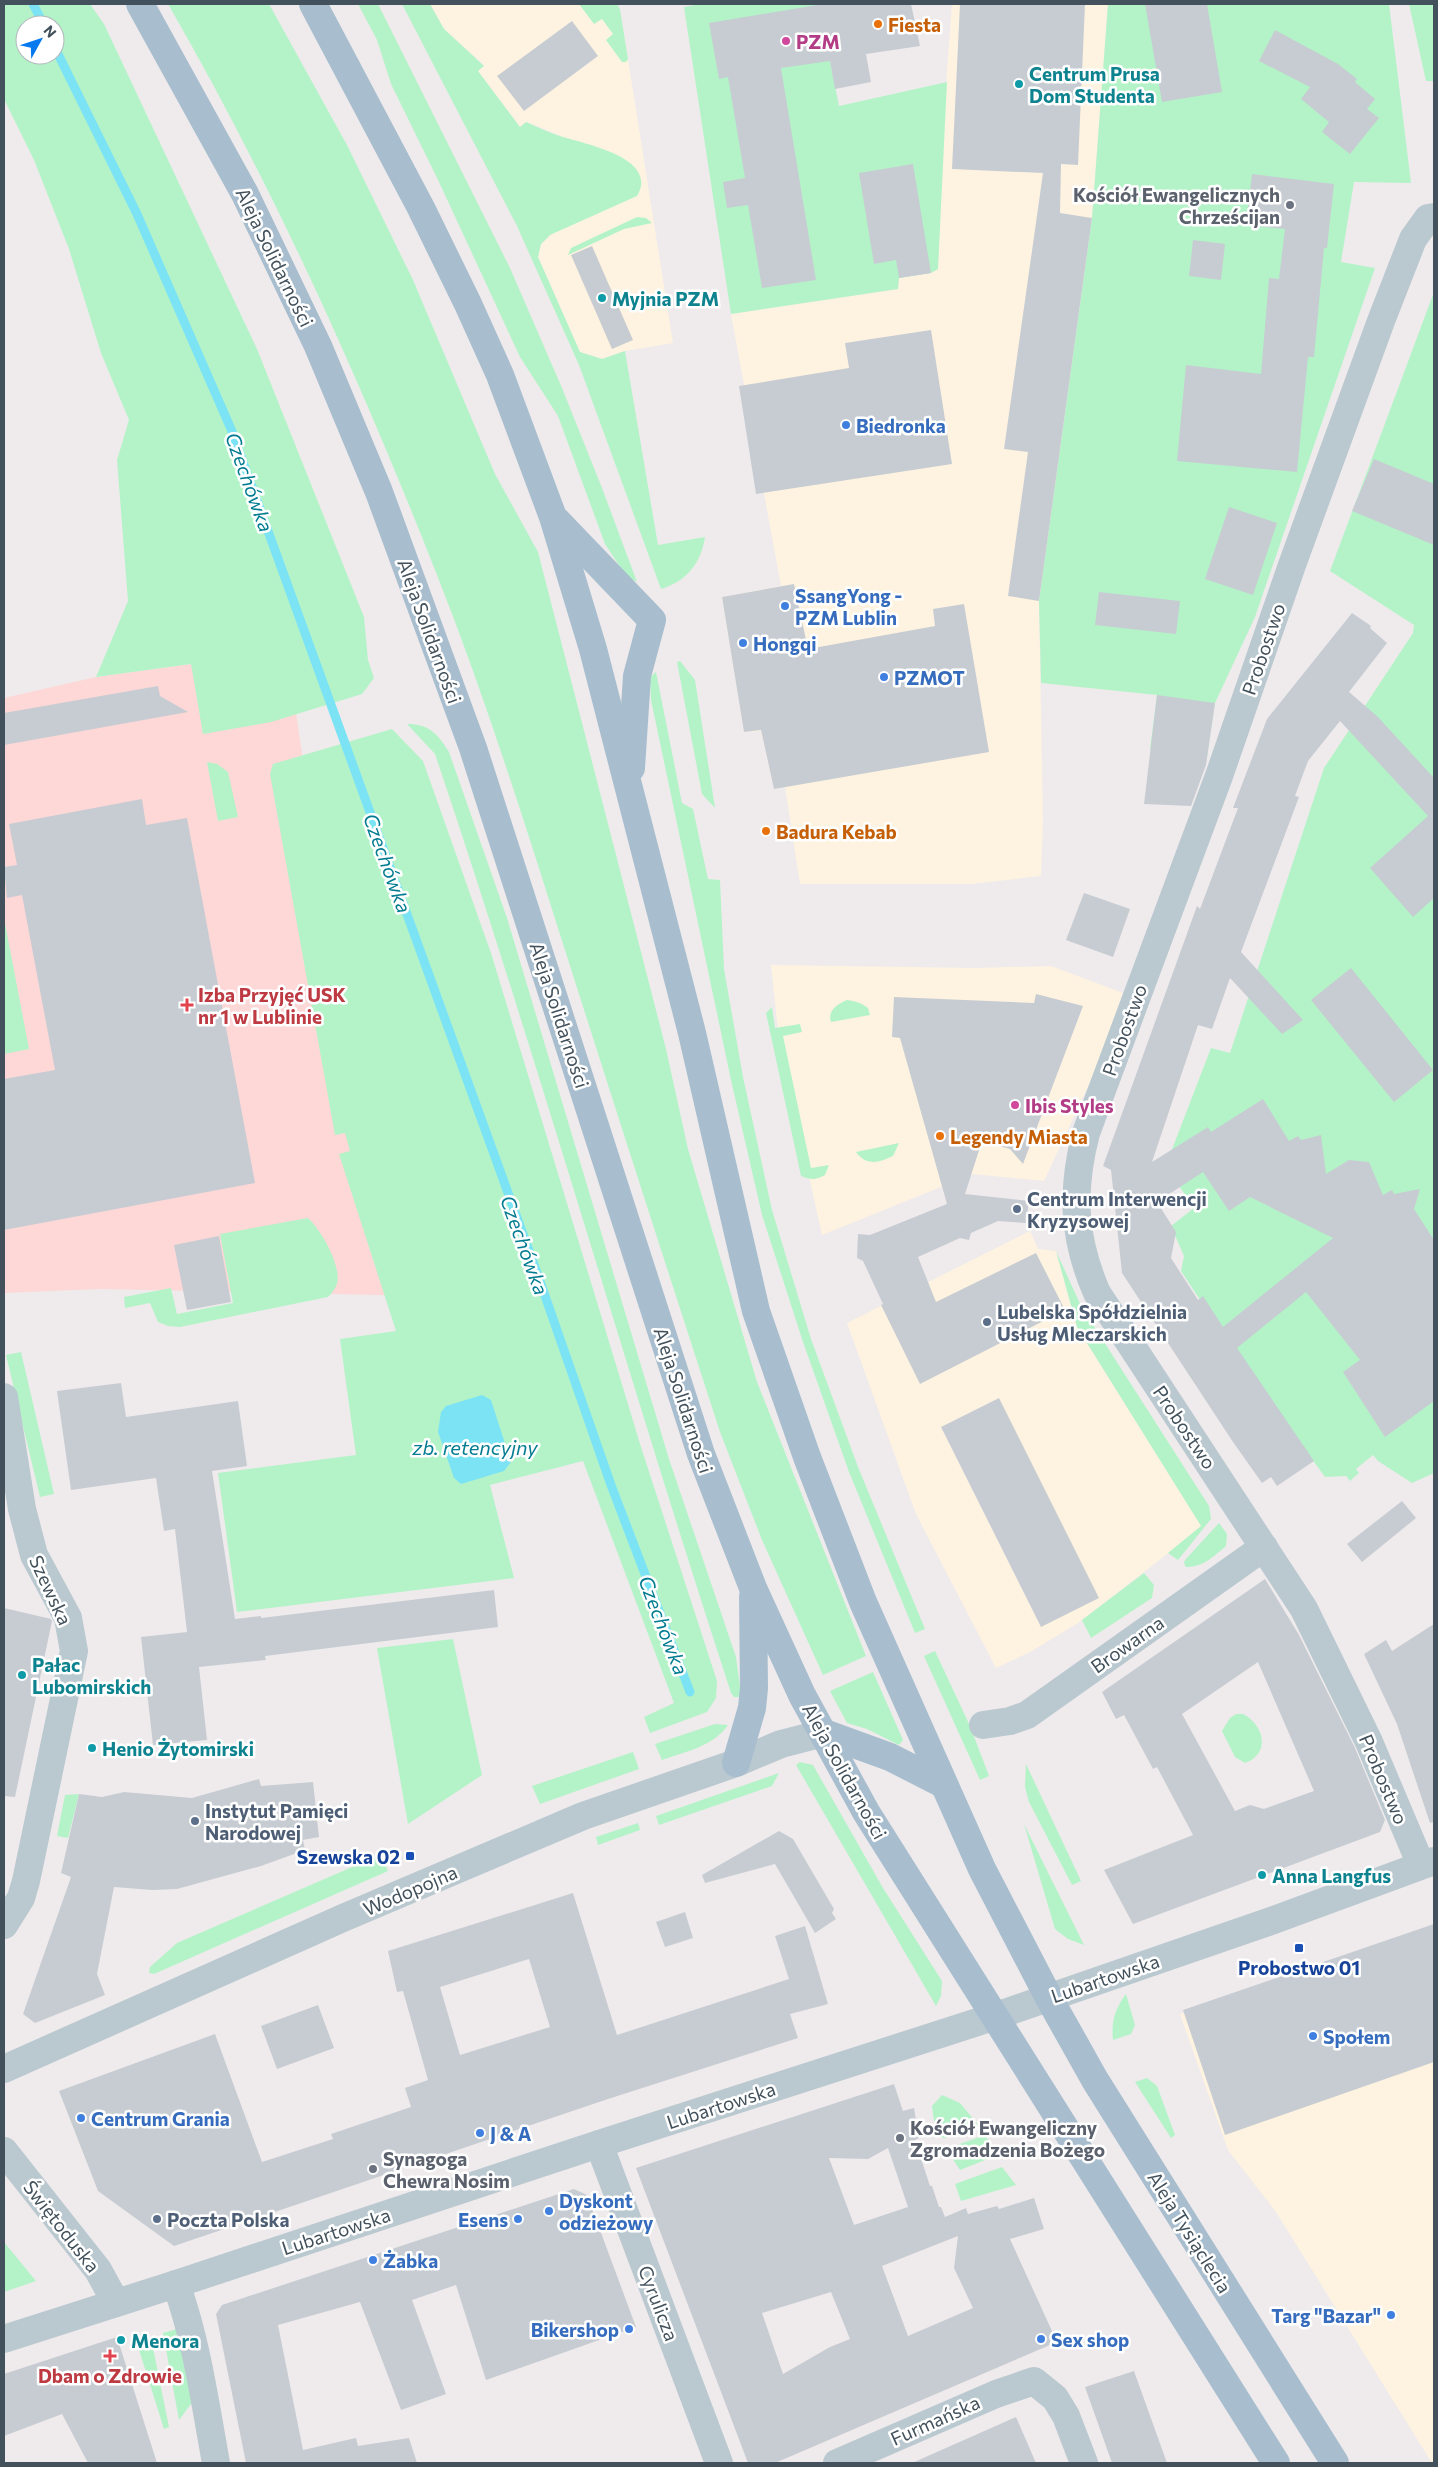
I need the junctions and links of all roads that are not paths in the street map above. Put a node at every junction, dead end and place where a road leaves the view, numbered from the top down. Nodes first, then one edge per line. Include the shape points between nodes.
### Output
1 (140, 4) edge
2 (313, 4) edge
3 (1434, 217) edge
4 (553, 516) junction
5 (629, 796) junction
6 (4, 1396) edge
7 (1264, 1547) junction
8 (753, 1588) junction
9 (983, 1725) dead end
10 (824, 1733) junction
11 (736, 1763) junction
12 (943, 1784) junction
13 (1428, 1863) edge
14 (4, 1925) edge
15 (1049, 1998) junction
16 (994, 2017) junction
17 (4, 2070) edge
18 (598, 2144) junction
19 (4, 2151) edge
20 (176, 2284) junction
21 (116, 2303) junction
22 (4, 2339) edge
23 (216, 2463) edge
24 (719, 2463) edge
25 (837, 2463) edge
26 (1084, 2463) edge
27 (1276, 2463) edge
28 (1335, 2463) edge

1 - 8 main road, Aleja Solidarności via 245,194 318,346 379,492 472,748 700,1454
2 - 4 main road via 468,304 500,376
3 - 7 street, Probostwo via 1428,218 1413,238 1381,321 1219,776 1089,1126 1075,1190 1078,1232 1087,1272 1097,1293
4 - 5 main road via 593,649
4 - 5 main road via 652,620 637,676
5 - 12 main road via 692,1033 756,1311 833,1526
6 - 14 street, Szewska via 22,1509 34,1555 68,1618 74,1651 26,1881 21,1898
7 - 9 street, Browarna via 1027,1715
7 - 13 street, Probostwo via 1321,1640
8 - 10 main road, Aleja Solidarności via 802,1695
8 - 11 main road via 754,1688 752,1708
10 - 11 street, Wodopojna via 781,1744
10 - 12 main road via 890,1756
10 - 16 main road, Aleja Solidarności via 866,1812
11 - 17 street, Wodopojna via 583,1816 343,1918
12 - 15 main road via 1004,1914
13 - 15 street, Lubartowska
15 - 16 street, Lubartowska
15 - 28 main road, Aleja Tysiąclecia via 1095,2080
16 - 18 street, Lubartowska
16 - 27 main road
18 - 20 street, Lubartowska
18 - 24 street, Cyrulicza
19 - 21 street, Świętoduska via 98,2270
20 - 21 street, Lubartowska
20 - 23 street via 187,2314
21 - 22 street, Lubartowska
25 - 26 street, Furmańska via 996,2394 1034,2381 1055,2398 1066,2416

